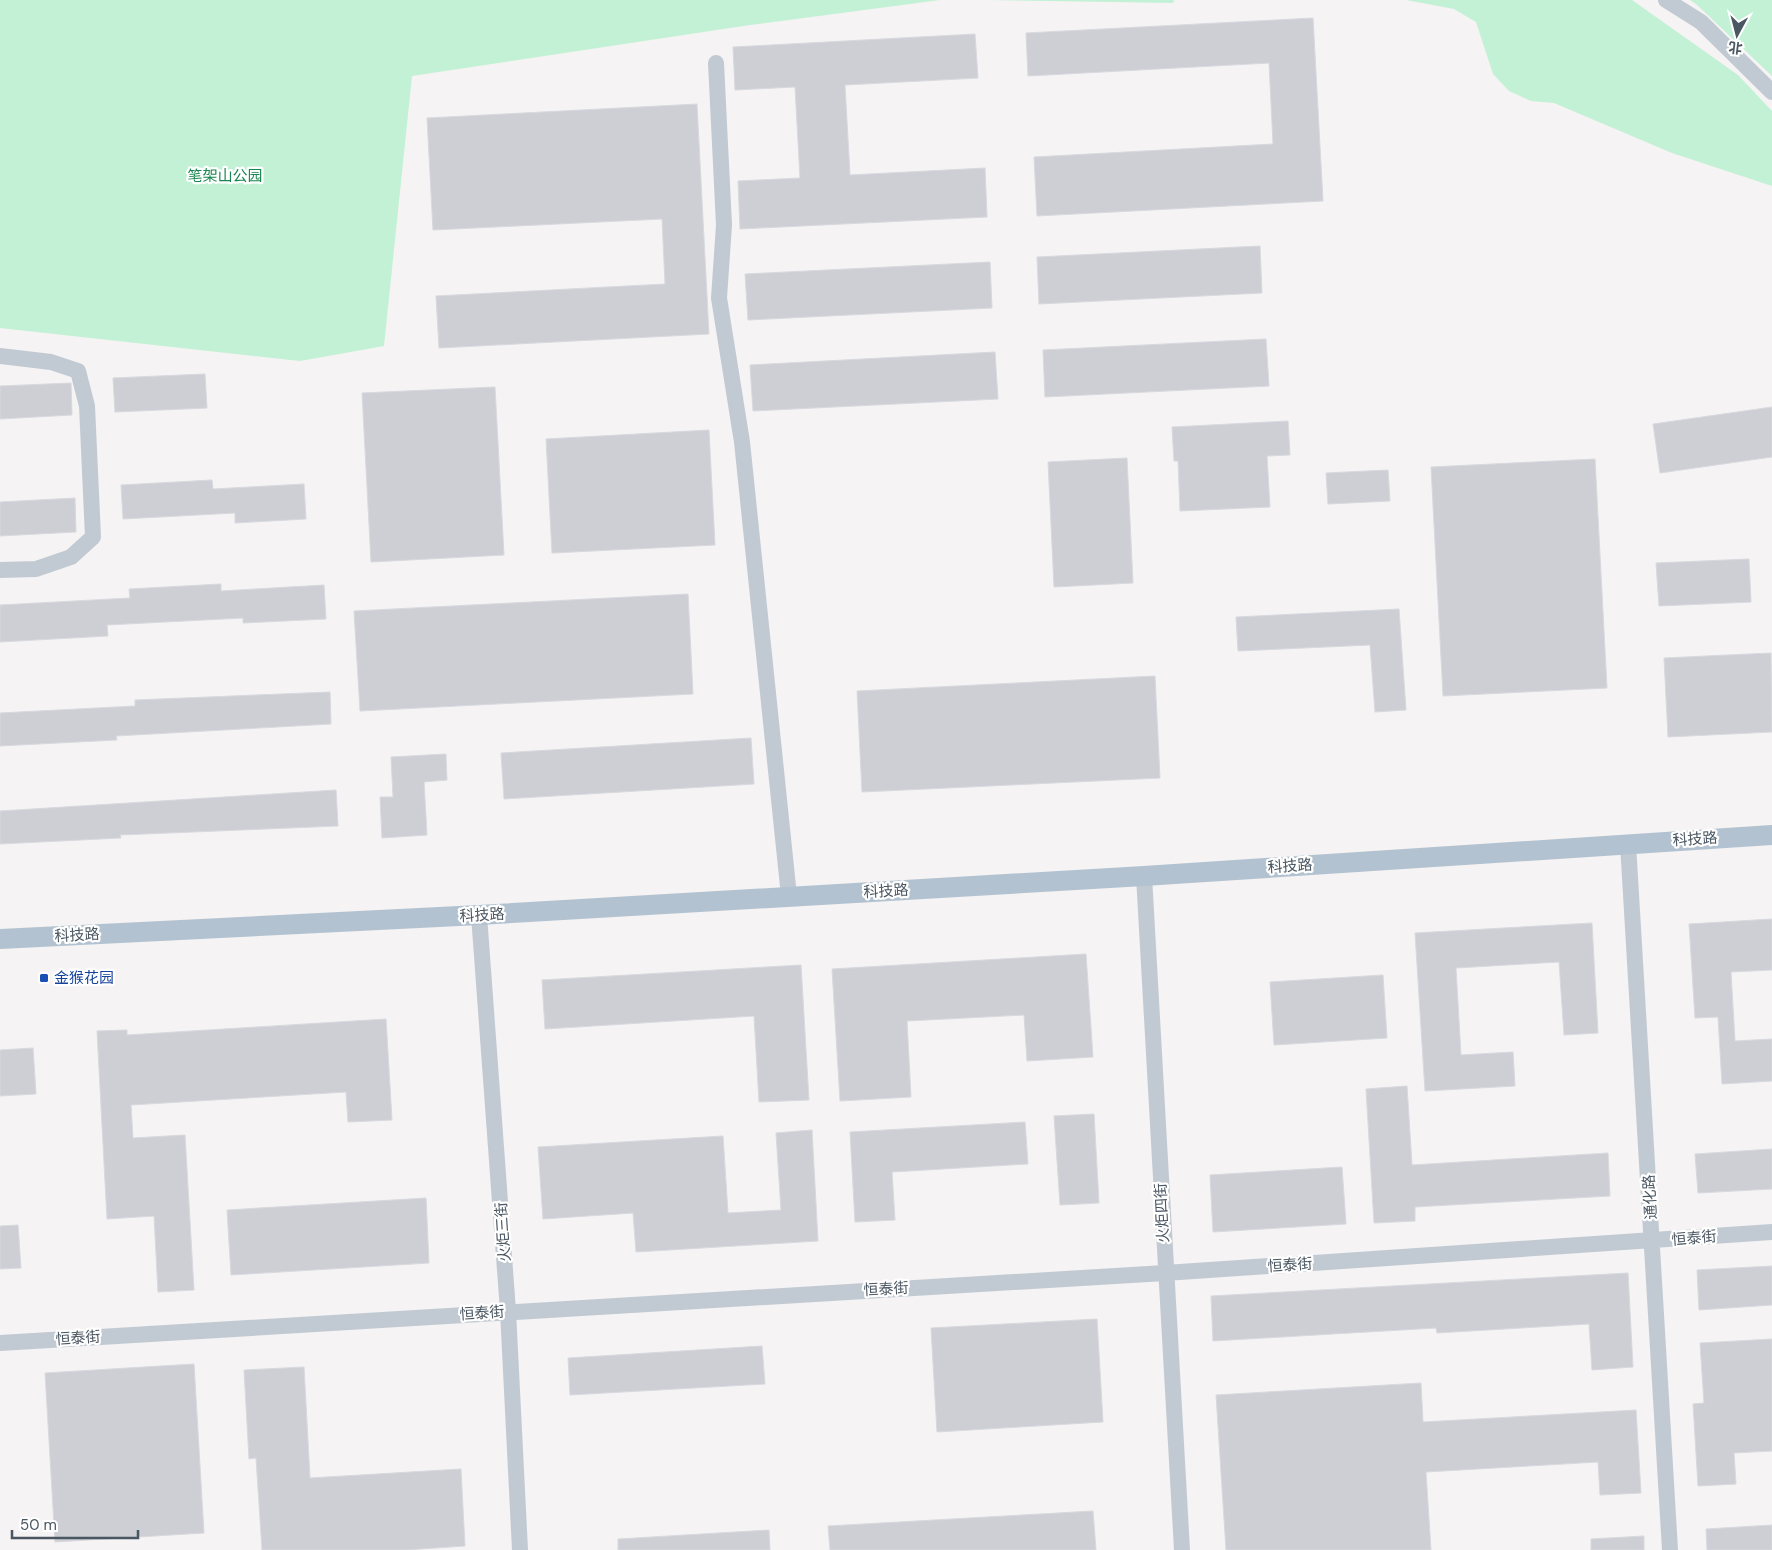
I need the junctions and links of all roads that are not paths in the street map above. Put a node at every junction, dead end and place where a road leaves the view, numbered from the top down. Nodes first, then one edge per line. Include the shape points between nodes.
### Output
1 (1666, 0) edge
2 (716, 62) dead end
3 (1772, 92) edge
4 (0, 356) edge
5 (0, 570) edge
6 (1772, 834) edge
7 (1628, 844) junction
8 (1144, 876) junction
9 (789, 896) junction
10 (479, 915) junction
11 (0, 939) edge
12 (1772, 1232) edge
13 (1653, 1241) junction
14 (1165, 1273) junction
15 (508, 1311) junction
16 (0, 1343) edge
17 (520, 1550) edge
18 (1182, 1550) edge
19 (1670, 1550) edge

1 - 3 street via 1701,22
2 - 9 street via 724,225 719,298 742,442
4 - 5 street via 51,362 78,371 86,406 93,538 71,557 36,568
6 - 7 main road, 科技路
7 - 8 main road, 科技路
7 - 13 street, 通化路
8 - 9 main road, 科技路
8 - 14 street, 火炬四街
9 - 10 main road, 科技路
10 - 11 main road, 科技路
10 - 15 street, 火炬三街
12 - 13 street, 恒泰街
13 - 14 street, 恒泰街
13 - 19 street, 通化路
14 - 15 street, 恒泰街
14 - 18 street, 火炬四街
15 - 16 street, 恒泰街
15 - 17 street, 火炬三街

